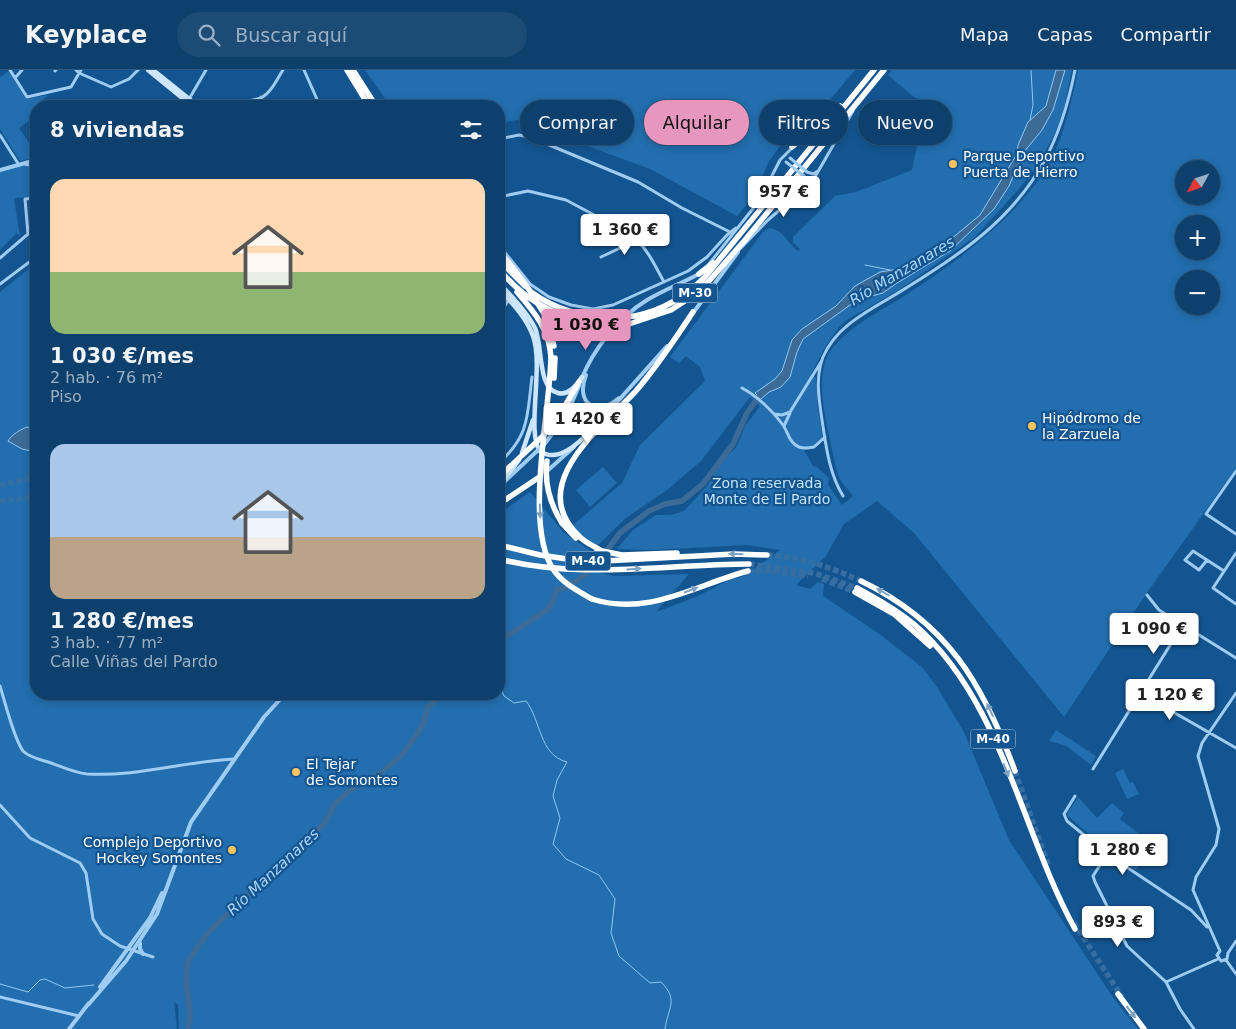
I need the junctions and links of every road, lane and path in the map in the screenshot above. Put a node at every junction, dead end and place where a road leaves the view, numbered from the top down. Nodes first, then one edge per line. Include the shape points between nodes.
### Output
1 (10, 70) edge
2 (22, 70) edge
3 (138, 70) edge
4 (148, 70) edge
5 (153, 70) edge
6 (206, 70) edge
7 (304, 70) edge
8 (347, 70) edge
9 (353, 70) edge
10 (874, 70) edge
11 (884, 70) edge
12 (1076, 70) edge
13 (79, 71) edge
14 (283, 71) edge
15 (869, 76) junction
16 (15, 78) junction
17 (261, 97) junction
18 (862, 97) junction
19 (183, 100) edge
20 (184, 100) edge
21 (190, 100) edge
22 (246, 100) edge
23 (261, 100) edge
24 (317, 100) edge
25 (365, 100) edge
26 (372, 100) edge
27 (855, 109) joint
28 (0, 135) edge
29 (505, 138) edge
30 (792, 147) junction
31 (30, 162) edge
32 (20, 165) junction
33 (30, 165) edge
34 (0, 170) edge
35 (774, 170) junction
36 (820, 170) junction
37 (803, 191) junction
38 (505, 196) edge
39 (30, 199) edge
40 (28, 228) joint
41 (736, 228) junction
42 (729, 233) junction
43 (630, 234) junction
44 (745, 240) junction
45 (722, 241) junction
46 (739, 250) junction
47 (505, 253) edge
48 (601, 257) dead end
49 (720, 257) junction
50 (0, 258) edge
51 (505, 258) edge
52 (712, 259) junction
53 (30, 262) edge
54 (505, 267) edge
55 (699, 274) junction
56 (505, 276) edge
57 (0, 277) edge
58 (510, 282) junction
59 (664, 282) junction
60 (2, 283) edge
61 (505, 290) edge
62 (505, 296) edge
63 (509, 300) junction
64 (505, 305) edge
65 (693, 312) junction
66 (823, 357) junction
67 (553, 358) junction
68 (590, 363) junction
69 (532, 377) dead end
70 (580, 380) junction
71 (742, 388) dead end
72 (630, 390) junction
73 (536, 392) junction
74 (790, 412) junction
75 (774, 414) junction
76 (603, 418) junction
77 (784, 426) junction
78 (825, 437) junction
79 (505, 457) edge
80 (505, 471) edge
81 (1236, 471) edge
82 (538, 478) joint
83 (505, 479) edge
84 (505, 480) edge
85 (842, 496) dead end
86 (505, 501) edge
87 (1236, 534) edge
88 (505, 546) edge
89 (600, 550) junction
90 (1236, 553) edge
91 (679, 555) junction
92 (767, 555) tunnel mouth
93 (505, 560) edge
94 (1207, 560) junction
95 (749, 564) tunnel mouth
96 (748, 571) tunnel mouth
97 (1224, 571) junction
98 (862, 581) tunnel mouth
99 (856, 590) tunnel mouth
100 (1147, 595) dead end
101 (1236, 604) edge
102 (1182, 626) junction
103 (1236, 658) edge
104 (0, 686) edge
105 (1140, 693) junction
106 (1236, 693) edge
107 (280, 700) edge
108 (1209, 734) junction
109 (1236, 748) edge
110 (235, 759) junction
111 (1093, 770) dead end
112 (1016, 771) tunnel mouth
113 (1075, 796) dead end
114 (0, 805) edge
115 (1107, 854) junction
116 (169, 880) junction
117 (1201, 909) junction
118 (1203, 913) junction
119 (1196, 915) junction
120 (150, 926) junction
121 (1208, 928) junction
122 (1075, 929) tunnel mouth
123 (1236, 941) edge
124 (130, 950) junction
125 (1220, 951) junction
126 (1228, 952) junction
127 (144, 954) junction
128 (152, 956) dead end
129 (1218, 959) junction
130 (1226, 960) junction
131 (1236, 974) edge
132 (1166, 982) junction
133 (1118, 994) tunnel mouth
134 (0, 997) edge
135 (79, 1016) junction
136 (69, 1029) edge
137 (1144, 1029) edge
138 (1194, 1029) edge

1 - 16 street
2 - 16 street
3 - 13 street via 129,79 111,87
4 - 19 main road
5 - 20 main road
6 - 21 street
7 - 24 street
8 - 25 highway
9 - 26 highway
10 - 15 highway, M-30
11 - 18 highway, M-30
12 - 66 street via 1058,133 1043,167 1023,194 982,236 944,264 852,321
13 - 16 street via 71,87 27,97
14 - 17 street
15 - 30 highway via 840,107
15 - 49 highway, M-30
17 - 22 street
17 - 23 street
18 - 27 highway
18 - 44 highway, M-30
27 - 36 street
28 - 32 street
29 - 42 street via 525,135 601,166 638,182
30 - 35 street
30 - 36 street, bridge via 790,158 807,172 813,174
31 - 32 street
32 - 33 street
32 - 34 street
35 - 37 street, bridge via 786,162 804,176 807,184
35 - 41 street via 759,201
36 - 37 street
37 - 46 street
38 - 43 street via 528,191 566,200
39 - 40 street via 25,199
40 - 50 street via 28,234
41 - 42 street
41 - 52 street
42 - 45 street
43 - 48 street via 620,248
43 - 59 street via 648,251
44 - 46 highway
44 - 58 highway, M-30, bridge via 681,305 630,324 586,323 564,317 542,307
45 - 52 street
45 - 59 street via 696,266
46 - 65 street
47 - 59 street via 530,284 549,298 571,306 593,308 613,305
49 - 54 highway, M-30, bridge via 705,277 678,300 657,310 611,318 572,313 544,301
49 - 55 highway
51 - 67 highway, bridge via 548,320
52 - 55 street
53 - 60 street
55 - 68 street via 629,314 598,348
56 - 58 highway, M-30
57 - 60 street
58 - 67 highway via 541,320
61 - 70 main road via 534,327 546,384 559,394 568,392
62 - 63 main road
63 - 64 street
63 - 73 main road via 525,320 534,339 538,359
65 - 72 street
65 - 89 highway via 649,375 578,451 564,476 560,494 567,521 582,539
66 - 74 street
66 - 78 street via 818,382
67 - 89 highway, bridge via 546,466 549,496 571,534
67 -> 96 highway, bridge via 539,496 541,529 554,570 592,600 615,605 658,602
68 - 70 street
68 - 72 street via 582,386 582,393 590,404 606,407
69 - 79 street via 522,434
70 - 80 highway, bridge via 543,436
70 - 84 street, bridge via 566,414 542,447
71 - 75 street
72 - 76 street
73 - 76 main road via 535,442 546,454 557,456 564,453
73 - 83 main road via 527,444
74 - 75 street
74 - 77 street
75 - 77 street
76 - 82 street
77 - 78 street via 798,447 814,447
78 - 85 street via 834,482
81 - 87 street via 1206,514
82 - 86 highway
88 - 91 highway, M-40 via 574,560
89 - 91 highway via 622,555
90 - 97 street
92 -> 91 highway via 706,555 700,552
93 -> 95 highway, M-40 via 536,566 606,570
94 - 94 street via 1193,551 1186,560 1199,570
94 - 97 street
97 - 101 street via 1214,588
112 -> 98 highway, M-40 via 986,701 957,656 921,618
99 -> 122 highway, M-40 via 879,600 914,625 949,661 973,698 1001,757 1053,886
100 - 102 street via 1159,610
102 - 103 street
102 - 105 street
104 - 110 street via 24,752 72,770 86,774 150,770 215,759
105 - 108 street
105 - 111 street
106 - 108 street
107 - 110 street
108 - 109 street
108 - 117 street via 1198,756 1219,830 1216,845 1194,881 1194,895
110 - 116 street via 191,822
113 - 115 street via 1065,812 1068,821
114 - 124 street via 30,838 80,863 86,873 97,927 108,940
115 - 119 street
115 - 132 street via 1093,876 1095,882 1127,946
116 - 120 street
116 - 124 street
117 - 118 street
117 - 119 street
118 - 119 street
118 - 121 street
119 - 121 street
120 - 124 street
120 - 127 street via 140,943
121 - 125 street
123 - 126 street
124 - 127 street
124 - 135 street
125 - 126 street
125 - 129 street
126 - 130 street
127 - 128 street
129 - 130 street
129 - 132 street
130 - 131 street
132 - 138 street
133 -> 137 highway
134 - 135 street
135 - 136 street

